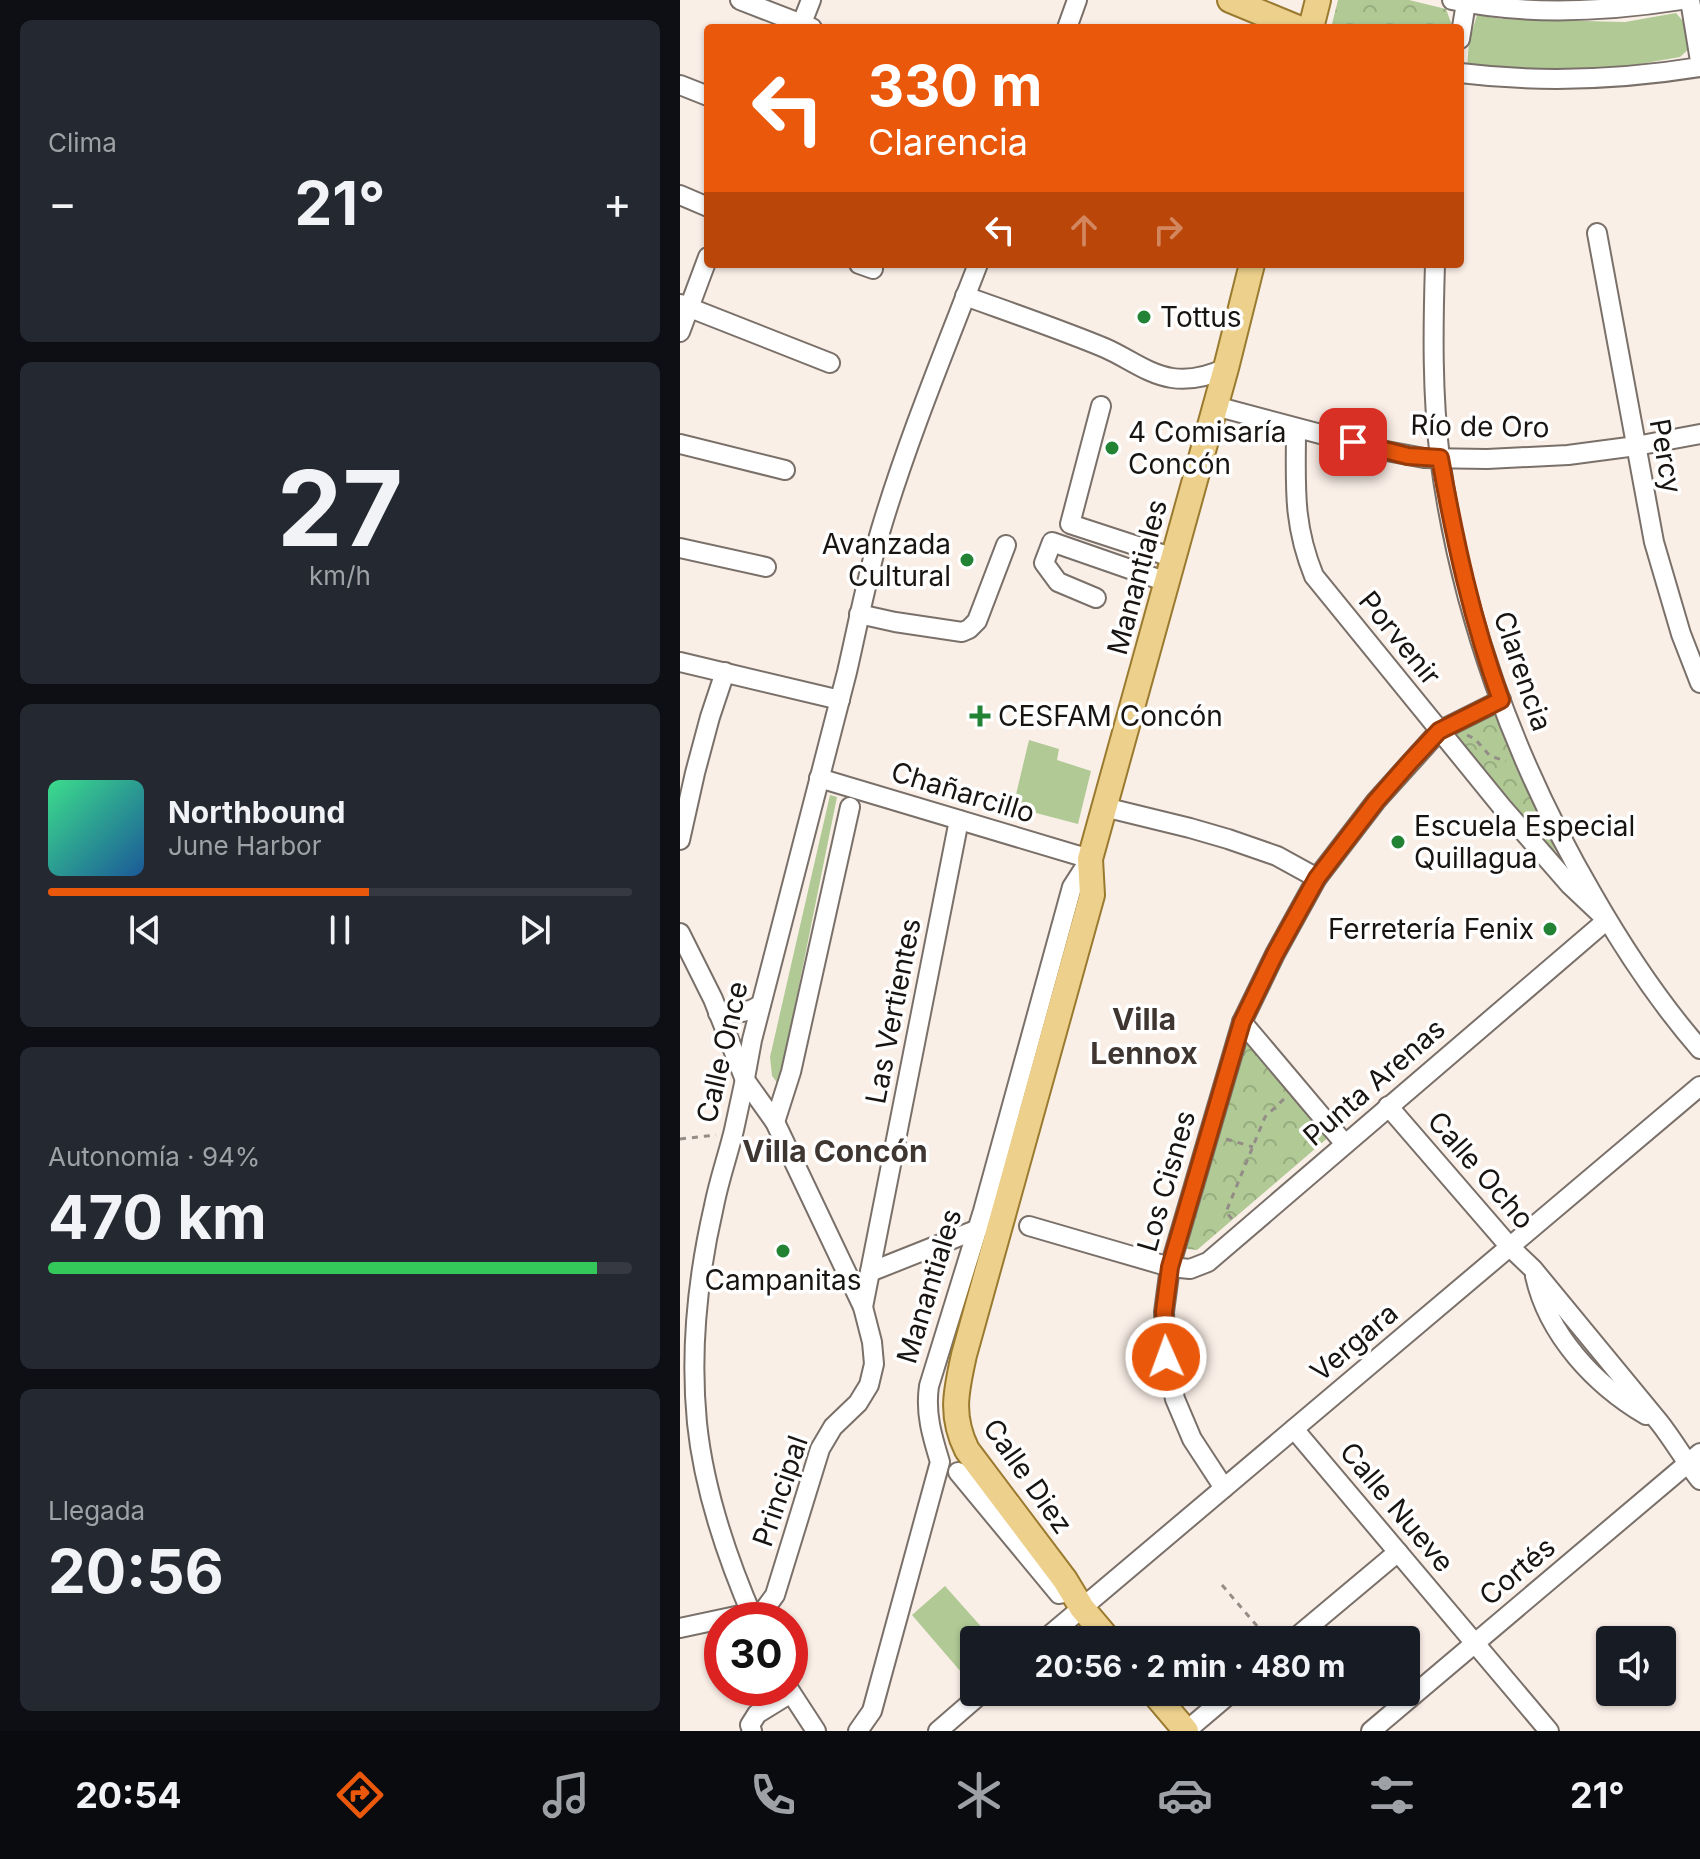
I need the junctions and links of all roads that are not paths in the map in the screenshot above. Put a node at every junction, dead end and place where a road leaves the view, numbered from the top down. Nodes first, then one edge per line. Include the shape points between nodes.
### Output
1 (740, 0) edge
2 (811, 0) edge
3 (1077, 0) edge
4 (1230, 0) edge
5 (1318, 0) edge
6 (1681, 0) edge
7 (1690, 0) edge
8 (1459, 2) edge
9 (798, 24) edge
10 (806, 24) edge
11 (1068, 24) edge
12 (1288, 24) edge
13 (1312, 24) edge
14 (1460, 24) edge
15 (1700, 64) edge
16 (1464, 73) edge
17 (680, 85) edge
18 (704, 94) edge
19 (680, 195) edge
20 (704, 205) edge
21 (1597, 233) dead end
22 (704, 265) edge
23 (976, 268) edge
24 (1251, 268) edge
25 (1435, 268) edge
26 (965, 296) junction
27 (684, 306) edge
28 (680, 332) edge
29 (830, 363) dead end
30 (1226, 368) junction
31 (1101, 406) dead end
32 (1215, 406) junction
33 (1296, 428) junction
34 (1700, 434) edge
35 (680, 444) edge
36 (1636, 446) junction
37 (1440, 458) junction
38 (785, 470) dead end
39 (1006, 545) dead end
40 (680, 548) edge
41 (1174, 558) junction
42 (766, 567) dead end
43 (1167, 582) junction
44 (1096, 598) dead end
45 (859, 614) junction
46 (680, 662) edge
47 (725, 672) junction
48 (1700, 683) edge
49 (840, 700) junction
50 (1501, 700) junction
51 (1447, 727) junction
52 (819, 778) junction
53 (850, 807) dead end
54 (1104, 807) junction
55 (959, 820) junction
56 (680, 840) edge
57 (1090, 859) junction
58 (1317, 878) junction
59 (1607, 920) junction
60 (680, 933) edge
61 (761, 1004) junction
62 (718, 1013) junction
63 (1242, 1022) junction
64 (1700, 1049) edge
65 (745, 1080) junction
66 (1700, 1086) edge
67 (1388, 1106) junction
68 (775, 1122) junction
69 (1345, 1144) junction
70 (1029, 1226) dead end
71 (978, 1229) junction
72 (1510, 1247) junction
73 (1170, 1267) junction
74 (870, 1272) junction
75 (863, 1307) junction
76 (957, 1387) joint
77 (680, 1402) edge
78 (697, 1422) junction
79 (1294, 1429) junction
80 (1693, 1458) edge
81 (958, 1472) dead end
82 (1700, 1480) edge
83 (1224, 1488) junction
84 (1398, 1552) junction
85 (1077, 1600) junction
86 (747, 1602) edge
87 (770, 1602) edge
88 (704, 1624) edge
89 (1056, 1626) edge
90 (1098, 1626) edge
91 (1310, 1626) edge
92 (680, 1628) edge
93 (1475, 1643) junction
94 (768, 1706) edge
95 (800, 1706) edge
96 (967, 1706) edge
97 (1165, 1706) edge
98 (1215, 1706) edge
99 (752, 1731) edge
100 (816, 1731) edge
101 (858, 1731) edge
102 (938, 1731) edge
103 (1186, 1731) edge
104 (1371, 1731) edge
105 (1549, 1731) edge

1 - 9 street
2 - 10 street
3 - 11 street
4 - 12 main road
5 - 13 main road
6 - 8 street via 1583,11
7 - 15 street
8 - 14 street
15 - 16 street via 1581,80
17 - 18 street
19 - 20 street
21 - 36 street, Percy
22 - 27 street
23 - 26 street, Calle Once
24 - 30 main road, Manantiales
25 - 37 street, Clarencia
26 - 30 street via 1103,348 1158,375 1194,378
26 - 45 street, Calle Once via 893,491
27 - 28 street
27 - 29 street
30 - 32 main road, Manantiales
31 - 41 street via 1070,524
32 - 33 street, Río de Oro
32 - 41 main road, Manantiales
33 - 37 street, Río de Oro via 1408,456
33 - 51 street, Porvenir via 1297,517 1314,576
34 - 36 street, Río de Oro
35 - 38 street
36 - 37 street, Río de Oro via 1534,458
36 - 48 street, Percy via 1663,577
37 - 50 street, Clarencia via 1476,627
39 - 45 street via 977,621 966,631
40 - 42 street
41 - 43 main road, Manantiales
43 - 44 street via 1052,542 1044,563 1058,582
43 - 54 main road, Manantiales
45 - 49 street, Calle Once
46 - 47 street
47 - 49 street
47 - 56 street
49 - 52 street, Calle Once
50 - 51 street, Los Cisnes
50 - 59 street, Clarencia via 1524,761
51 - 58 street, Los Cisnes via 1376,801
51 - 59 street, Porvenir via 1570,885
52 - 55 street, Chañarcillo
52 - 61 street, Calle Once
53 - 68 street
54 - 57 main road, Manantiales
54 - 58 street via 1228,839 1277,856
55 - 57 street, Chañarcillo
55 - 74 street, Las Vertientes
57 - 71 street, Manantiales via 1072,887
57 - 76 main road, Manantiales via 1092,895
58 - 63 street, Los Cisnes
59 - 64 street, Clarencia
59 - 67 street, Punta Arenas
60 - 62 street, Principal
61 - 62 street via 754,1010
61 - 65 street, Calle Once
62 - 65 street, Principal
63 - 69 street
63 - 73 street, Los Cisnes
65 - 68 street, Principal
65 - 78 street, Calle Once via 713,1207 701,1283
66 - 72 street, Vergara
67 - 69 street, Punta Arenas
67 - 72 street, Calle Ocho
68 - 75 street, Principal
69 - 73 street, Punta Arenas via 1208,1262
70 - 73 street
71 - 74 street
71 - 101 street, Manantiales via 928,1397 928,1421 940,1462 872,1711
72 - 79 street, Vergara
72 - 80 street, Calle Ocho via 1533,1269 1549,1316 1575,1354 1613,1392 1659,1422
73 - 83 street, Los Cisnes via 1164,1335 1170,1379 1192,1439
74 - 75 street, Las Vertientes
75 - 87 street, Principal via 874,1353 869,1385 820,1449
76 - 85 main road, Calle Diez via 955,1415 967,1450
77 - 78 street
78 - 86 street, Calle Once via 711,1495
79 - 83 street, Vergara
79 - 84 street, Calle Nueve
80 - 82 street, Calle Ocho
80 - 93 street, Cortés
81 - 85 street, Calle Diez via 1059,1594
83 - 85 street, Vergara
84 - 91 street
84 - 93 street, Calle Nueve
85 - 89 street, Vergara
85 - 90 main road, Calle Diez
88 - 92 street
93 - 104 street, Cortés
93 - 105 street, Calle Nueve
94 - 99 street via 757,1714
95 - 100 street
96 - 102 street
97 - 103 main road
98 - 103 street

